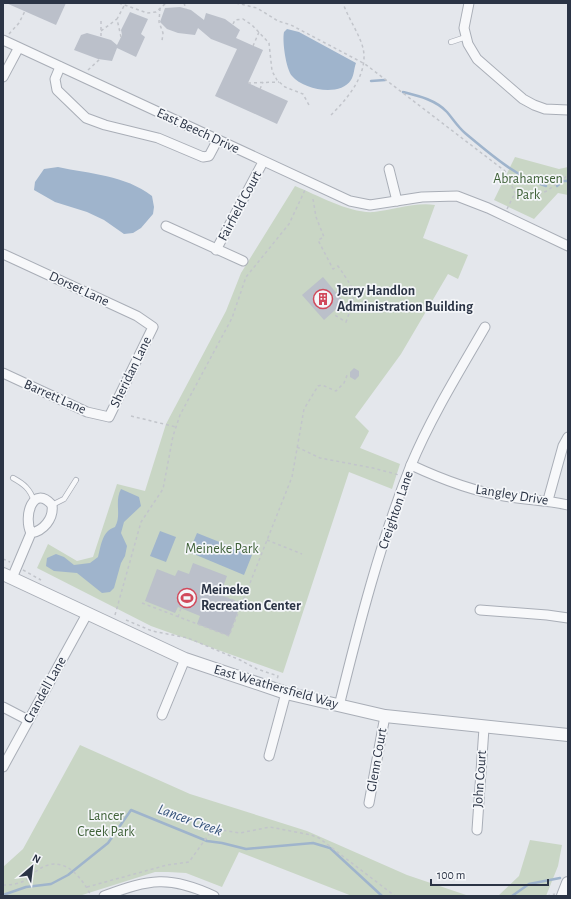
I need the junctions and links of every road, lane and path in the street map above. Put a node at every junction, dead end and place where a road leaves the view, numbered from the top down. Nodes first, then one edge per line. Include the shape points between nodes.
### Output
1 (119, 3) edge
2 (166, 3) edge
3 (184, 3) edge
4 (236, 3) edge
5 (343, 3) edge
6 (469, 3) edge
7 (124, 6) junction
8 (160, 8) junction
9 (186, 9) dead end
10 (25, 11) dead end
11 (117, 19) junction
12 (101, 20) dead end
13 (233, 24) dead end
14 (101, 31) junction
15 (259, 32) junction
16 (101, 36) dead end
17 (121, 36) dead end
18 (466, 37) junction
19 (5, 38) edge
20 (162, 41) dead end
21 (451, 42) dead end
22 (253, 46) dead end
23 (18, 49) junction
24 (100, 59) dead end
25 (363, 62) junction
26 (60, 68) junction
27 (3, 77) edge
28 (84, 79) junction
29 (263, 82) junction
30 (279, 82) junction
31 (248, 83) dead end
32 (260, 89) dead end
33 (310, 107) dead end
34 (568, 110) edge
35 (331, 115) dead end
36 (217, 141) junction
37 (263, 162) junction
38 (389, 169) dead end
39 (568, 175) edge
40 (308, 183) junction
41 (515, 193) junction
42 (313, 199) dead end
43 (396, 201) junction
44 (504, 215) junction
45 (166, 226) dead end
46 (568, 246) edge
47 (216, 250) junction
48 (3, 254) edge
49 (243, 261) dead end
50 (333, 314) dead end
51 (485, 326) dead end
52 (153, 327) joint
53 (3, 373) edge
54 (348, 373) dead end
55 (131, 416) dead end
56 (109, 417) joint
57 (176, 427) junction
58 (568, 437) edge
59 (297, 447) junction
60 (411, 465) junction
61 (399, 475) dead end
62 (13, 478) dead end
63 (76, 480) dead end
64 (548, 500) junction
65 (34, 501) junction
66 (52, 505) junction
67 (568, 505) edge
68 (31, 533) junction
69 (267, 540) junction
70 (302, 554) dead end
71 (3, 559) edge
72 (17, 566) junction
73 (7, 576) edge
74 (46, 583) dead end
75 (220, 595) dead end
76 (142, 603) dead end
77 (241, 603) junction
78 (181, 608) dead end
79 (480, 610) dead end
80 (108, 612) dead end
81 (87, 614) junction
82 (115, 615) junction
83 (178, 617) junction
84 (568, 618) edge
85 (185, 659) junction
86 (274, 689) junction
87 (286, 693) junction
88 (339, 706) junction
89 (3, 707) edge
90 (162, 715) dead end
91 (385, 716) junction
92 (28, 720) junction
93 (484, 728) junction
94 (568, 735) edge
95 (269, 756) dead end
96 (3, 767) edge
97 (369, 804) dead end
98 (477, 830) dead end
99 (568, 883) edge
100 (3, 886) edge
101 (87, 887) junction
102 (91, 896) edge
103 (104, 896) edge
104 (214, 896) edge
105 (395, 896) edge
106 (563, 896) edge

1 - 7 path
2 - 8 path
3 - 9 path
4 - 25 path via 257,8 278,21 291,25
5 - 25 path via 362,47
6 - 18 street via 465,20
7 - 8 path via 147,12 156,12
7 - 11 path
8 - 20 path
10 - 19 path via 19,23
11 - 14 path
11 - 17 path
12 - 14 path
13 - 15 path via 235,20 243,19
14 - 16 path
15 - 22 path
15 - 30 path via 269,43 272,71
18 - 21 lane
18 - 34 street via 477,59 523,99 545,110
19 - 23 street, East Beech Drive
23 - 26 street, East Beech Drive
23 - 27 street
24 - 28 path via 89,67
25 - 35 path via 355,85 346,100
25 - 41 path via 505,171
26 - 28 street, East Beech Drive
26 - 36 street via 55,79 57,90 80,113 93,121 158,138 203,158 209,156
28 - 36 street, East Beech Drive
29 - 30 path
29 - 31 path
29 - 32 path
30 - 33 path via 303,94
36 - 37 street, East Beech Drive
37 - 40 street, East Beech Drive
37 - 47 street, Fairfield Court
38 - 43 street
39 - 41 path via 539,194 520,190
40 - 43 street, East Beech Drive via 350,201 370,205
40 - 57 path via 289,224 246,277 232,318 187,399
41 - 44 path
42 - 50 path via 324,238 318,240 333,269 338,266 354,291 353,304 346,322
43 - 44 street, East Beech Drive via 457,196
44 - 46 street, East Beech Drive
45 - 47 street, Fairfield Court
47 - 49 street, Fairfield Court
48 - 52 street, Dorset Lane via 137,316
51 - 60 street, Creighton Lane
52 - 56 street, Sheridan Lane
53 - 56 street, Barrett Lane via 87,412
54 - 59 path via 340,389 336,391 322,385 318,386 304,409
55 - 57 path
57 - 82 path via 162,490 141,522
58 - 64 street via 563,446
59 - 61 path via 320,458
59 - 69 path via 292,477
60 - 64 street, Langley Drive via 452,484 504,496
60 - 88 street, Creighton Lane via 363,608
62 - 65 lane via 24,484
63 - 66 lane via 64,499
64 - 67 street, Langley Drive
65 - 66 street via 44,499
65 - 68 street via 30,504 27,515 27,525
66 - 68 street via 45,526 39,532
68 - 72 street
69 - 70 path
69 - 77 path
71 - 72 path
72 - 73 street
72 - 74 path
73 - 81 street, East Weathersfield Way
75 - 77 path
76 - 83 path
77 - 83 path via 229,636
78 - 83 path
79 - 84 street
80 - 82 path
81 - 85 street, East Weathersfield Way
81 - 92 street, Crandell Lane
82 - 86 path via 152,631 188,638 278,676
85 - 86 street, East Weathersfield Way
85 - 90 street
86 - 87 street, East Weathersfield Way
87 - 88 street, East Weathersfield Way
87 - 95 street
88 - 91 street, East Weathersfield Way
89 - 92 street
91 - 93 street, East Weathersfield Way
91 - 97 street, Glenn Court
92 - 96 street, Crandell Lane
93 - 94 street, East Weathersfield Way
93 - 98 street, John Court
99 - 106 street
100 - 101 path via 24,881 51,864 71,869
101 - 102 path
101 - 105 path via 167,865 189,862 212,830 240,833 270,827 319,838
103 - 104 street via 136,884 155,881 178,882

